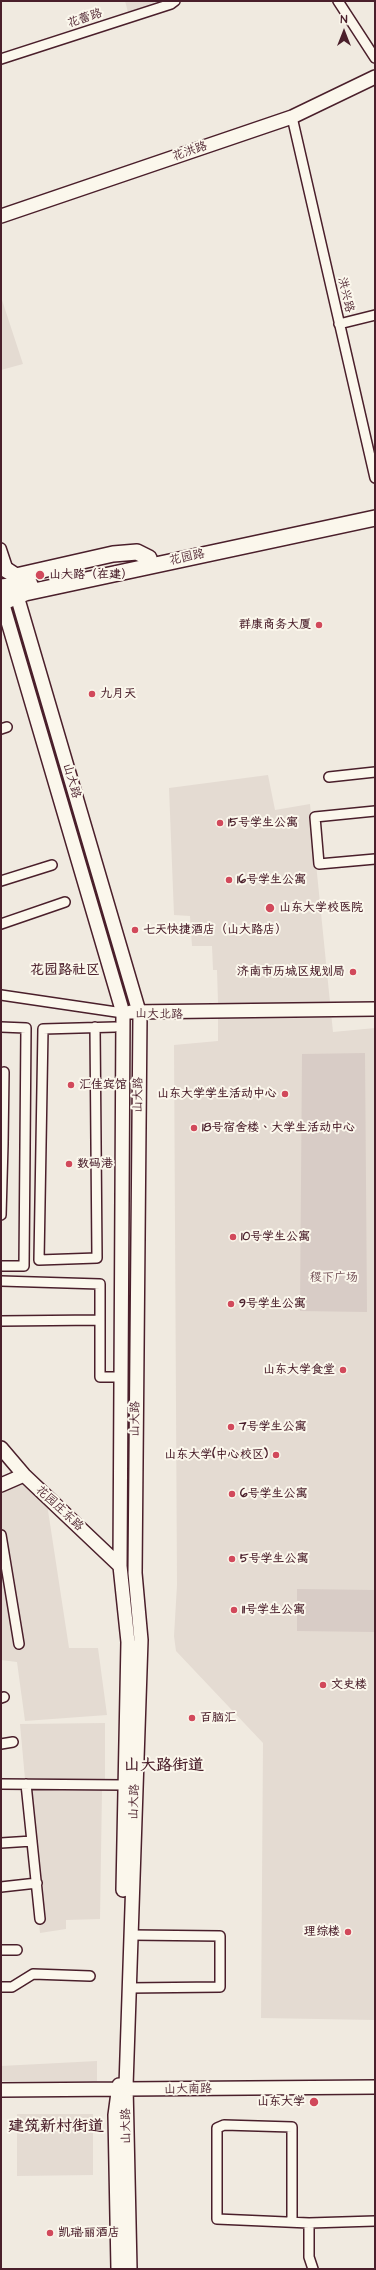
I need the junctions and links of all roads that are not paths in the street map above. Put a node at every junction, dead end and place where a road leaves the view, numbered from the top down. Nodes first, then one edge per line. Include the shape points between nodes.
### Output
1 (175, 1) edge
2 (338, 1) edge
3 (375, 58) edge
4 (1, 59) edge
5 (375, 77) edge
6 (292, 117) junction
7 (1, 216) edge
8 (375, 316) edge
9 (339, 324) junction
10 (375, 478) edge
11 (375, 508) edge
12 (375, 518) edge
13 (1, 548) edge
14 (7, 579) edge
15 (2, 601) edge
16 (375, 772) edge
17 (329, 777) dead end
18 (375, 811) edge
19 (375, 859) edge
20 (52, 865) dead end
21 (1, 880) edge
22 (65, 902) dead end
23 (1, 924) edge
24 (1, 995) edge
25 (375, 1009) edge
26 (123, 1013) junction
27 (139, 1013) junction
28 (375, 1014) edge
29 (1, 1027) edge
30 (115, 1027) dead end
31 (95, 1028) junction
32 (4, 1072) dead end
33 (2, 1144) edge
34 (1, 1215) edge
35 (1, 1266) edge
36 (1, 1281) edge
37 (100, 1320) junction
38 (1, 1321) edge
39 (121, 1377) junction
40 (1, 1448) edge
41 (24, 1475) junction
42 (1, 1485) edge
43 (1, 1535) edge
44 (120, 1566) junction
45 (19, 1644) dead end
46 (13, 1742) dead end
47 (1, 1744) edge
48 (1, 1784) edge
49 (26, 1784) junction
50 (125, 1785) junction
51 (32, 1841) junction
52 (1, 1843) edge
53 (37, 1883) junction
54 (1, 1887) edge
55 (40, 1919) dead end
56 (131, 1935) junction
57 (1, 1950) edge
58 (17, 1950) dead end
59 (90, 1976) dead end
60 (1, 1987) edge
61 (129, 1988) junction
62 (375, 2087) edge
63 (1, 2090) edge
64 (123, 2090) junction
65 (375, 2221) edge
66 (292, 2222) junction
67 (309, 2223) junction
68 (118, 2269) edge
69 (130, 2269) edge
70 (313, 2269) edge

1 - 4 street, 花蕾路
2 - 3 street
5 - 6 main road, 花洪路
6 - 7 main road, 花洪路
6 - 9 street, 洪兴路
8 - 9 street
9 - 10 street, 洪兴路
11 - 14 main road, 花园路 via 149,558
12 - 14 main road, 花园路
13 - 14 street, 山大路
14 - 15 main road, 花园路
14 - 27 main road, 山大路
15 - 26 main road, 山大路
16 - 17 street
18 - 19 street via 315,816 319,864
20 - 21 street
22 - 23 street
24 - 26 street
25 - 27 main road, 山大北路
26 - 27 main road, 山大北路
26 - 39 main road, 山大路
27 - 28 main road, 山大北路
27 - 56 main road, 山大路 via 135,1572 141,1640
29 - 35 street via 26,1028 24,1266
30 - 31 street
31 - 31 street via 42,1029 39,1260 97,1258
32 - 33 street
33 - 34 street
36 - 37 street via 100,1284
37 - 38 street
37 - 39 street via 100,1377
39 - 44 main road, 山大路
40 - 41 main road, 花园庄东路
41 - 42 main road
41 - 44 main road, 花园庄东路
43 - 45 street
44 - 50 main road, 山大路 via 128,1642
46 - 47 street
48 - 49 street
49 - 50 street
49 - 51 street
50 - 64 main road, 山大路
51 - 52 street
51 - 53 street
53 - 54 street
53 - 55 street
56 - 61 main road, 山大路
56 - 61 street via 220,1936 220,1987
57 - 58 street
59 - 60 street via 32,1974 12,1987
61 - 64 main road, 山大路
62 - 64 main road, 山大南路
63 - 64 main road, 山大南路
64 - 68 main road, 山大路 via 115,2115
64 - 69 main road, 山大路
65 - 67 street
66 - 66 street via 217,2219 217,2128 224,2125 292,2127
66 - 67 street
67 - 70 street via 309,2257

